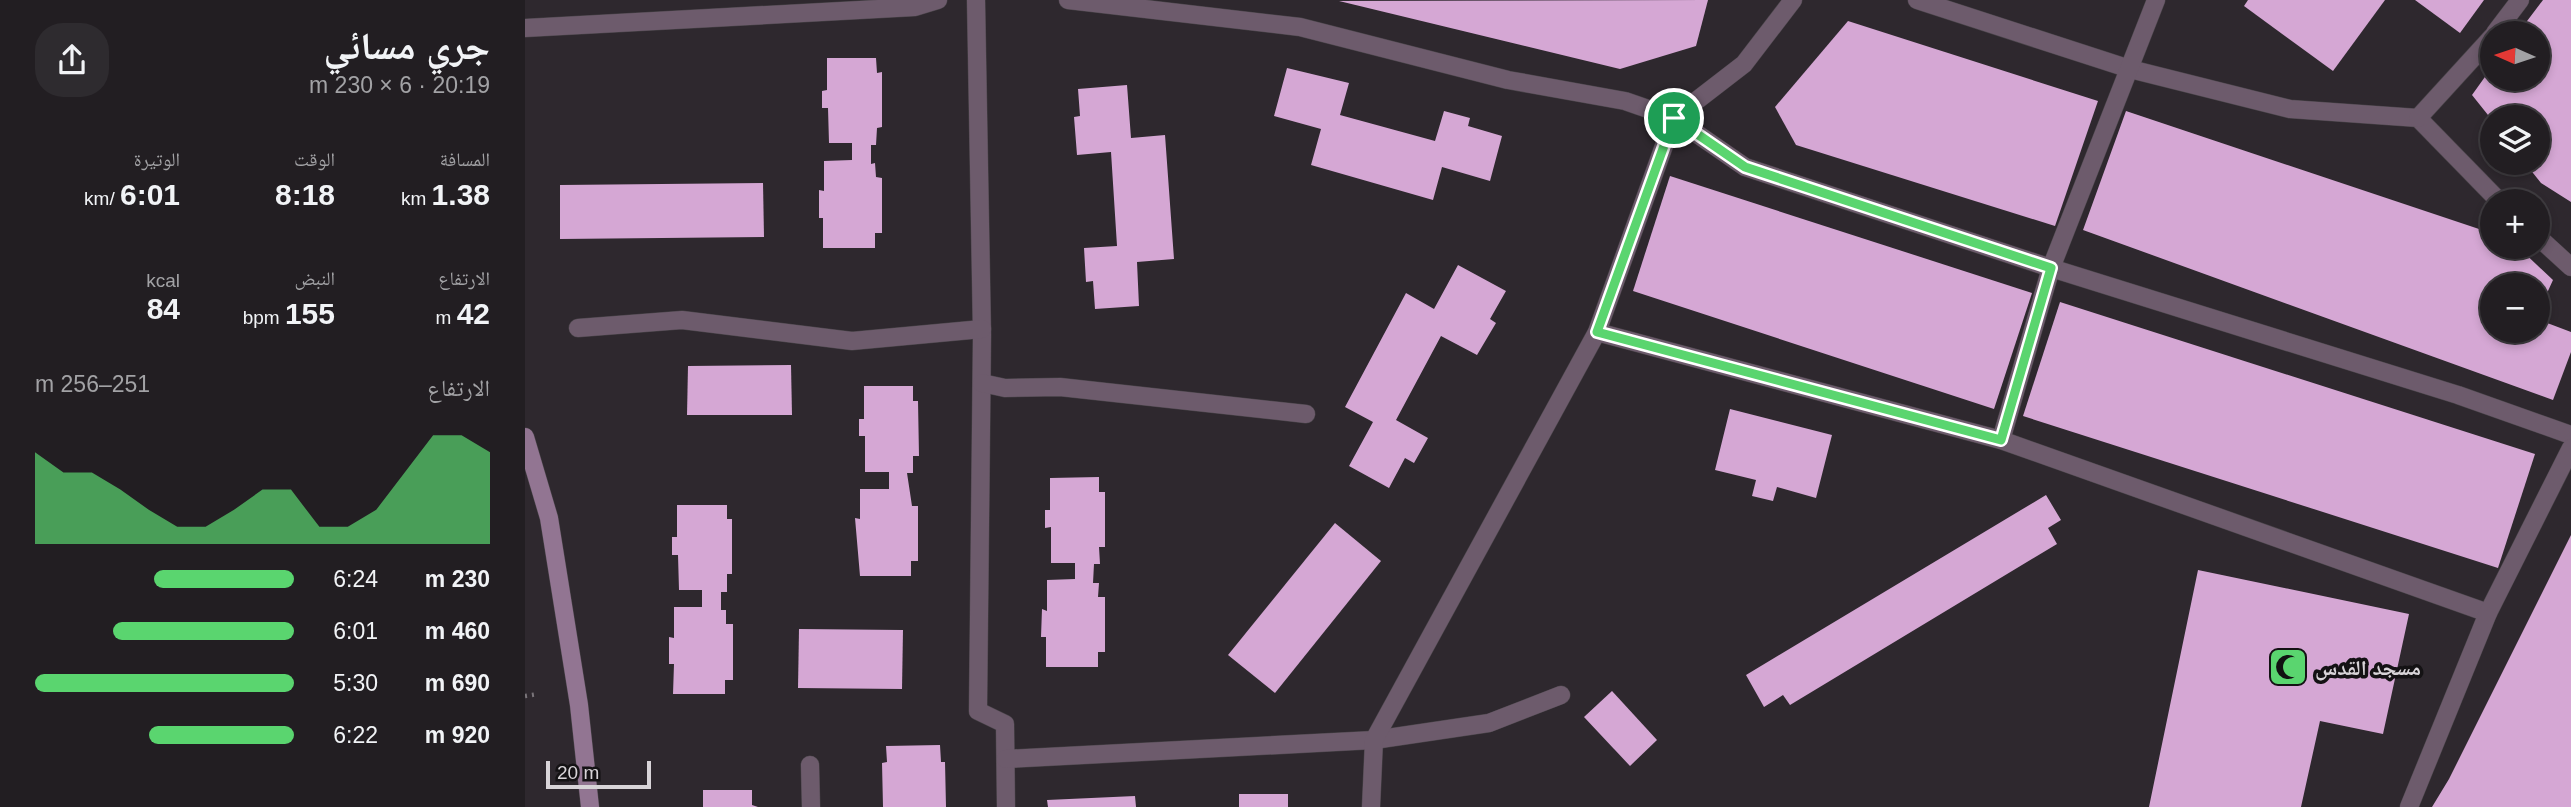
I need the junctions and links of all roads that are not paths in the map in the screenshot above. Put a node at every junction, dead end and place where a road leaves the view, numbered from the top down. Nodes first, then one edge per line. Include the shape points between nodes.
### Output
1 (938, 0) edge
2 (975, 0) edge
3 (1068, 0) edge
4 (1793, 0) edge
5 (1917, 0) edge
6 (2155, 0) edge
7 (2520, 0) edge
8 (705, 8) edge
9 (2504, 21) edge
10 (525, 28) edge
11 (2480, 49) edge
12 (2130, 69) junction
13 (1674, 118) junction
14 (2418, 118) junction
15 (2487, 189) edge
16 (2550, 248) edge
17 (2571, 267) edge
18 (2051, 268) junction
19 (578, 328) dead end
20 (982, 329) junction
21 (1597, 332) junction
22 (982, 383) junction
23 (1306, 414) dead end
24 (2571, 435) edge
25 (525, 437) edge
26 (2001, 440) junction
27 (2571, 448) edge
28 (2488, 613) junction
29 (1562, 695) dead end
30 (1374, 740) junction
31 (1006, 759) junction
32 (810, 765) dead end
33 (590, 807) edge
34 (811, 807) edge
35 (1006, 807) edge
36 (1371, 807) edge
37 (2409, 807) edge

1 - 8 street via 915,7
2 - 20 street
3 - 13 street via 1300,27 1508,80 1625,101
4 - 13 street via 1744,64
5 - 12 street
6 - 12 street
7 - 9 street
8 - 10 street
11 - 14 street
12 - 14 street via 2290,109
12 - 18 street
13 - 18 street via 1745,167
13 - 21 street
14 - 15 street
16 - 17 street
18 - 24 street via 2458,395
18 - 26 street
19 - 20 street via 682,320 852,341
20 - 22 street
21 - 26 street
21 - 30 street
22 - 23 street
22 - 31 street via 978,711 1005,724
25 - 33 street via 549,518
26 - 28 street
27 - 28 street
28 - 37 street
29 - 30 street via 1489,723
30 - 31 street
30 - 36 street
31 - 35 street
32 - 34 street

